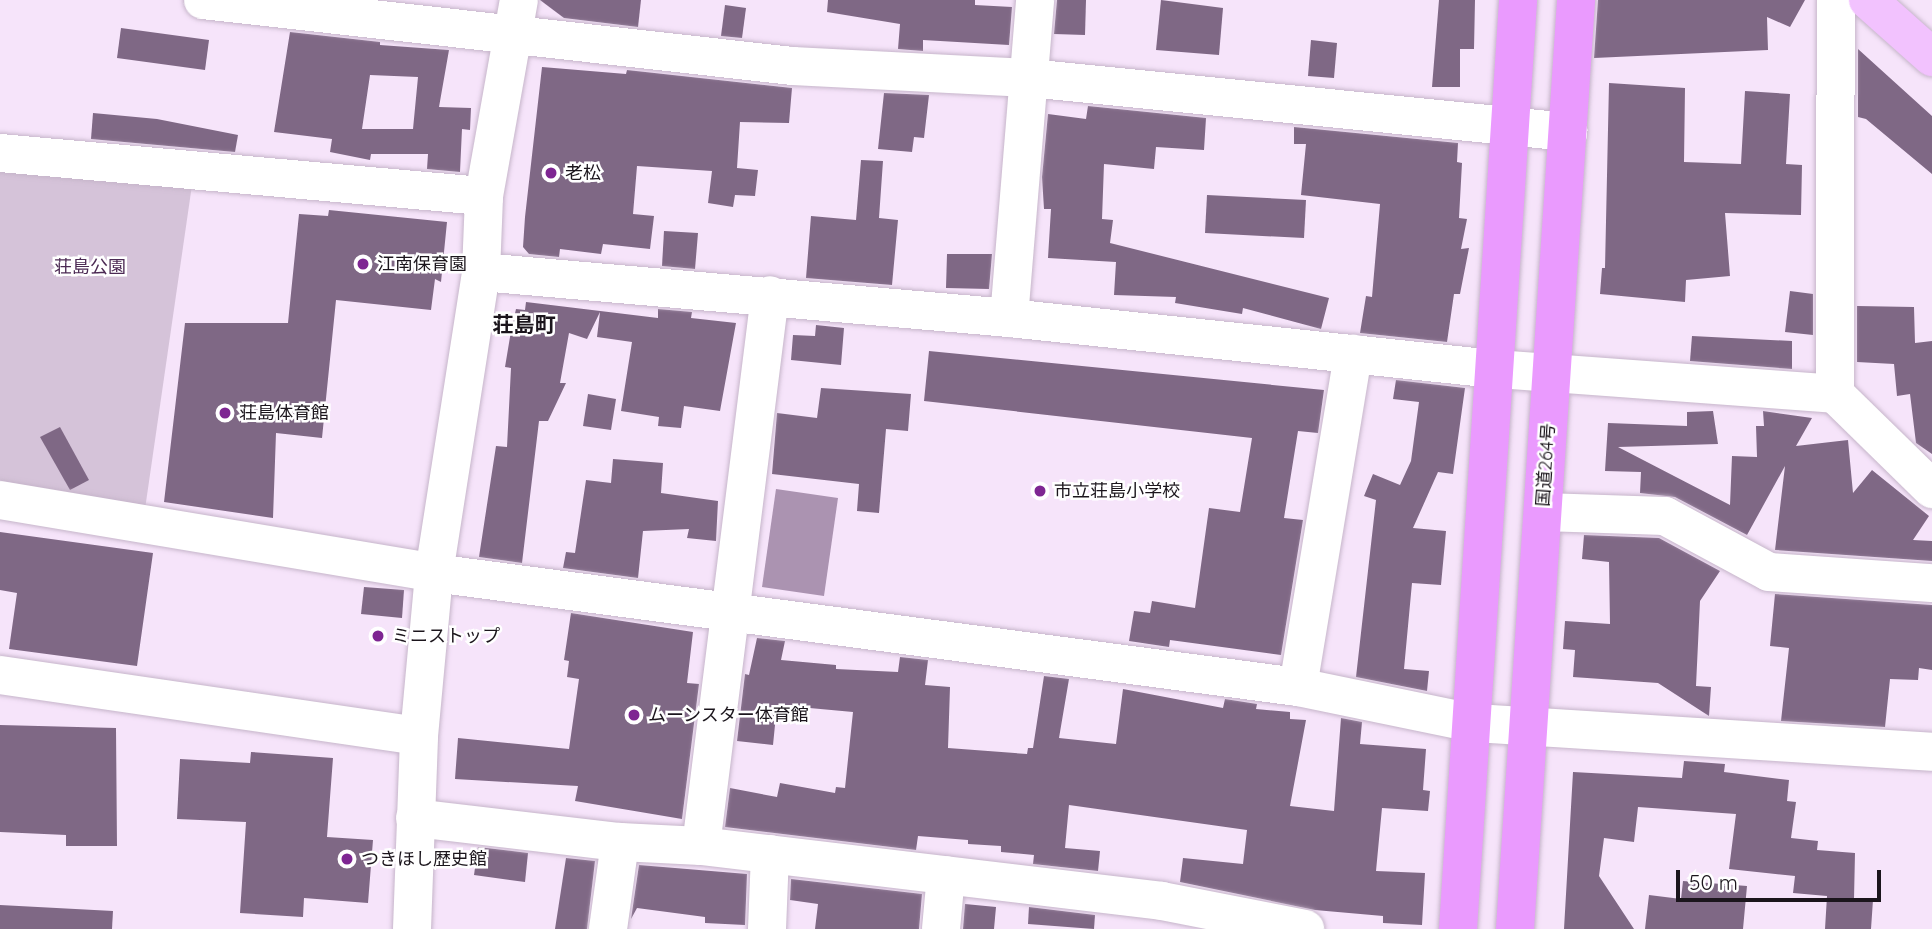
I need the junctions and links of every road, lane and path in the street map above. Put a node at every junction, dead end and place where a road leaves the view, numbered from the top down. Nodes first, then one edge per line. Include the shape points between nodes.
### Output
1 (203, 0) edge
2 (1035, 0) edge
3 (1518, 0) edge
4 (1576, 0) edge
5 (1836, 0) edge
6 (1868, 0) edge
7 (274, 3) edge
8 (516, 16) edge
9 (1932, 57) edge
10 (1028, 78) junction
11 (1509, 126) junction
12 (1568, 132) junction
13 (0, 153) edge
14 (484, 196) junction
15 (481, 272) junction
16 (770, 295) junction
17 (1009, 318) junction
18 (1353, 353) junction
19 (1497, 369) junction
20 (1553, 373) junction
21 (1835, 394) junction
22 (1932, 489) edge
23 (0, 500) edge
24 (1543, 512) junction
25 (434, 573) junction
26 (1932, 583) edge
27 (730, 609) junction
28 (0, 675) edge
29 (1298, 687) junction
30 (1474, 723) junction
31 (1528, 727) junction
32 (419, 736) junction
33 (1932, 752) edge
34 (415, 818) junction
35 (620, 842) junction
36 (701, 846) junction
37 (770, 854) junction
38 (946, 875) junction
39 (1160, 915) edge
40 (411, 929) edge
41 (608, 929) edge
42 (766, 929) edge
43 (942, 929) edge
44 (1305, 929) edge
45 (1458, 929) edge
46 (1515, 929) edge

1 - 7 street
2 - 10 street
3 - 11 highway
4 - 12 highway, 国道264号
5 - 21 street
6 - 9 main road
7 - 8 street
8 - 10 street via 792,66
8 - 14 street
10 - 11 street
10 - 17 street
11 - 12 street
11 - 19 highway
12 - 20 highway, 国道264号
13 - 14 street
14 - 15 street
15 - 16 street
15 - 25 street
16 - 17 street
16 - 27 street
17 - 18 street
18 - 19 street
18 - 29 street
19 - 20 street
19 - 30 highway
20 - 21 street
20 - 24 highway, 国道264号
21 - 22 street
23 - 25 street
24 - 26 street via 1665,516 1769,572
24 - 31 highway, 国道264号
25 - 27 street
25 - 32 street
27 - 29 street
27 - 36 street
28 - 32 street
29 - 30 street
30 - 31 street
30 - 45 highway
31 - 33 street
31 - 46 highway, 国道264号
32 - 34 street
34 - 35 street
34 - 40 street
35 - 36 street
35 - 41 street
36 - 37 street
37 - 38 street
37 - 42 street
38 - 39 street
38 - 43 street
39 - 44 street

